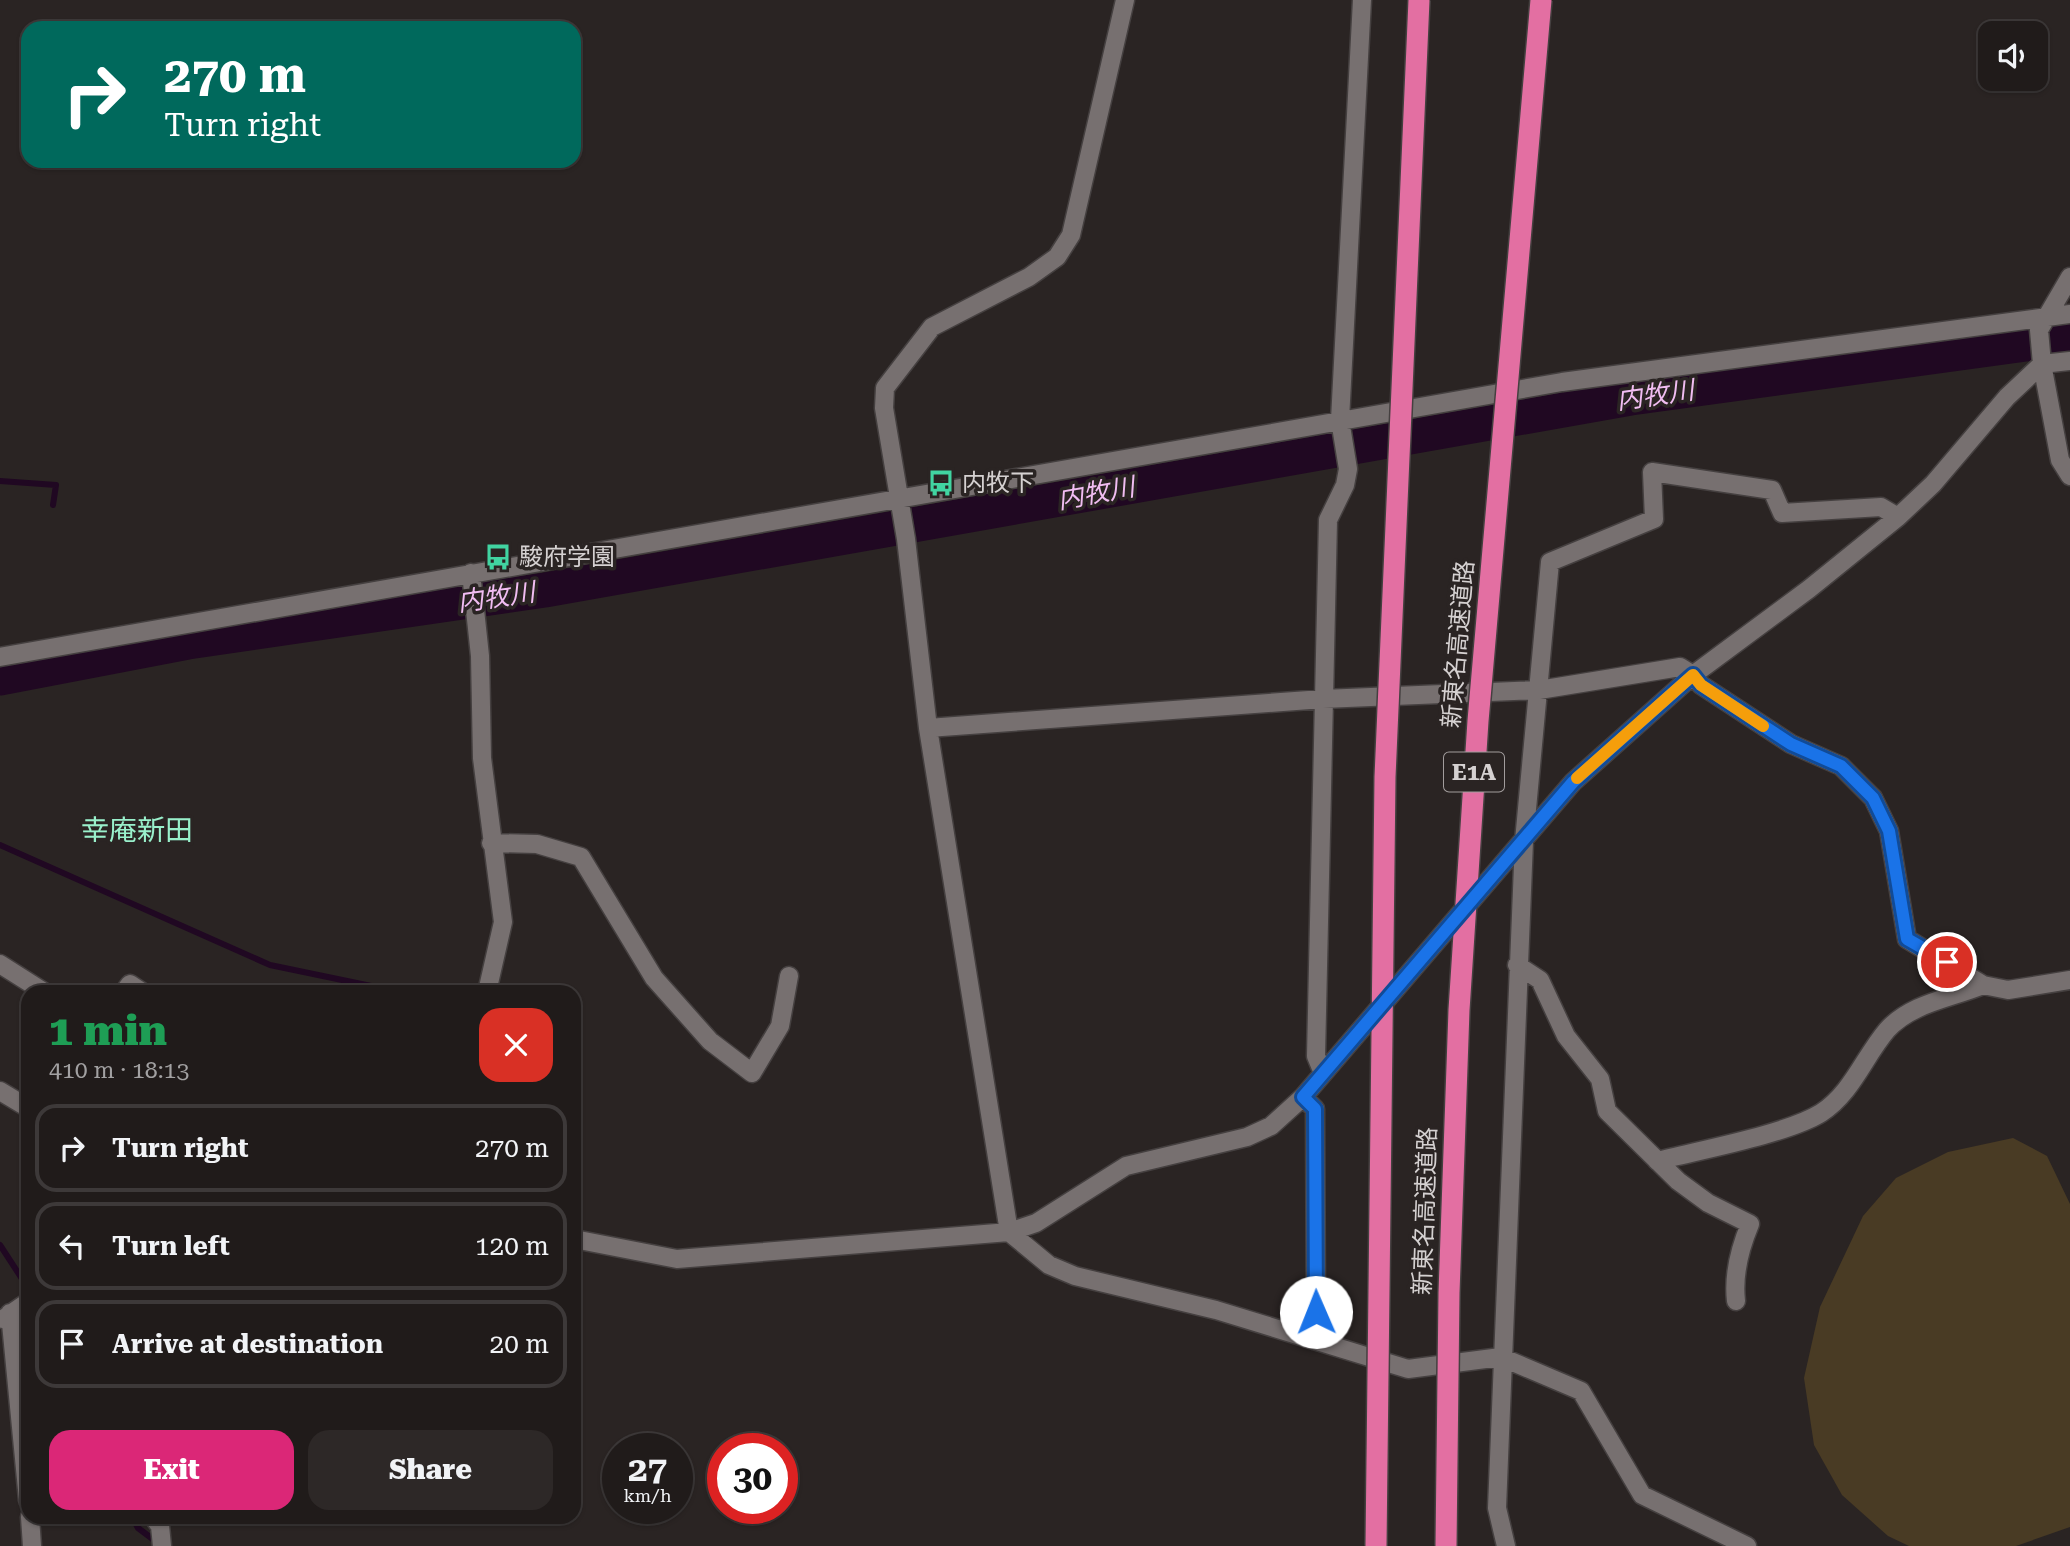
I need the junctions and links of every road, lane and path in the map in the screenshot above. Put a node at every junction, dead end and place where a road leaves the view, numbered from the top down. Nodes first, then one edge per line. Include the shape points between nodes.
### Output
1 (1125, 0) edge
2 (1362, 0) edge
3 (1419, 0) edge
4 (1541, 0) edge
5 (2070, 277) edge
6 (2070, 314) edge
7 (2043, 323) junction
8 (2043, 360) junction
9 (2070, 361) edge
10 (1340, 425) junction
11 (2070, 477) edge
12 (900, 505) junction
13 (1898, 517) junction
14 (472, 580) junction
15 (0, 657) edge
16 (1693, 675) junction
17 (1539, 690) junction
18 (1323, 699) junction
19 (928, 728) junction
20 (1524, 841) junction
21 (491, 843) junction
22 (0, 964) edge
23 (1517, 965) junction
24 (789, 976) dead end
25 (2070, 980) edge
26 (33, 985) edge
27 (489, 985) edge
28 (1983, 985) junction
29 (1322, 1073) junction
30 (0, 1091) edge
31 (1303, 1097) junction
32 (21, 1104) edge
33 (1657, 1161) junction
34 (1009, 1232) junction
35 (581, 1239) edge
36 (1736, 1301) dead end
37 (21, 1307) edge
38 (5, 1317) edge
39 (1313, 1340) junction
40 (1501, 1357) junction
41 (21, 1444) edge
42 (30, 1524) edge
43 (158, 1524) edge
44 (32, 1546) edge
45 (162, 1546) edge
46 (1376, 1546) edge
47 (1446, 1546) edge
48 (1506, 1546) edge
49 (1747, 1546) edge

1 - 12 street via 1071,235 1057,257 1028,277 932,327 885,388 884,408
2 - 10 street
3 - 46 highway, 新東名高速道路, bridge via 1385,777
4 - 47 highway, 新東名高速道路 / E1A, bridge via 1478,721 1459,1010
5 - 7 street
6 - 7 street
7 - 8 street
7 - 10 street via 1562,382
8 - 9 street
8 - 11 street via 2060,460
8 - 13 street
10 - 12 street
10 - 18 street via 1348,469 1328,520
12 - 14 street
12 - 19 street
13 - 16 street
13 - 17 street via 1881,507 1782,513 1772,490 1651,472 1654,519 1550,562
14 - 15 street
14 - 21 street
16 - 17 street via 1680,667
16 - 20 street via 1573,782
16 - 28 street via 1701,685 1791,744 1841,766 1873,798 1889,831 1907,939
17 - 18 street
17 - 20 street
18 - 19 street
18 - 29 street via 1316,1056
19 - 34 street
20 - 23 street
20 - 29 street
21 - 24 street via 537,844 581,857 654,978 710,1041 752,1073 780,1026
21 - 27 street via 503,922
22 - 26 street
23 - 33 street via 1540,981 1566,1036 1600,1079 1607,1111
23 - 40 street
25 - 28 street via 2008,990
28 - 33 street via 1928,1003 1889,1028 1839,1100 1819,1114
29 - 31 street
30 - 32 street
31 - 34 street via 1271,1126 1247,1137 1126,1166 1036,1223
31 - 39 street via 1315,1109
33 - 36 street via 1708,1203 1750,1224 1734,1285
34 - 35 street via 677,1259
34 - 39 street via 1049,1265 1075,1276 1216,1310
37 - 38 street
38 - 41 street
39 - 40 street via 1408,1368
40 - 48 street via 1497,1508
40 - 49 street via 1581,1391 1642,1495
42 - 44 street
43 - 45 street

